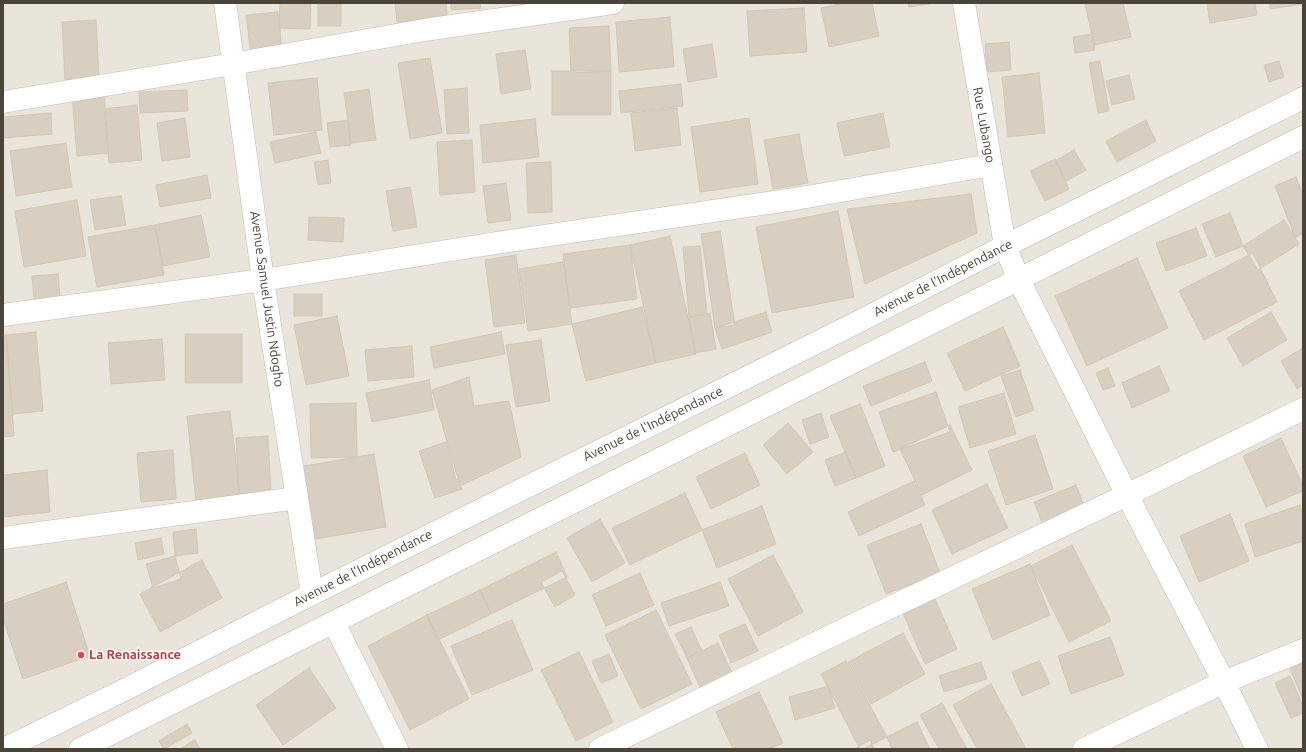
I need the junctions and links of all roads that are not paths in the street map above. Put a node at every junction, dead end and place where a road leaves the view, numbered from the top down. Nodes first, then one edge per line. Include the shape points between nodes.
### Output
1 (225, 3) edge
2 (613, 3) edge
3 (964, 3) edge
4 (233, 64) junction
5 (1303, 98) edge
6 (3, 102) edge
7 (1303, 138) edge
8 (991, 165) junction
9 (1005, 246) junction
10 (263, 280) junction
11 (1018, 280) junction
12 (3, 315) edge
13 (1303, 409) edge
14 (1127, 495) junction
15 (297, 498) junction
16 (3, 538) edge
17 (312, 594) junction
18 (334, 623) junction
19 (1303, 650) edge
20 (1224, 682) junction
21 (4, 749) edge
22 (80, 749) edge
23 (396, 749) edge
24 (600, 749) edge
25 (1084, 749) edge
26 (1257, 749) edge

1 - 4 street, Avenue Samuel Justin Ndogho
2 - 4 street via 424,30
3 - 8 street, Rue Lubango
4 - 6 street
4 - 10 street, Avenue Samuel Justin Ndogho
5 - 9 street, Avenue de l'Indépendance
7 - 11 street
8 - 9 street, Rue Lubango
8 - 10 street via 795,199
9 - 11 street, Rue Lubango
9 - 17 street, Avenue de l'Indépendance
10 - 12 street
10 - 15 street, Avenue Samuel Justin Ndogho
11 - 14 street, Rue Lubango
11 - 18 street
13 - 14 street
14 - 20 street, Rue Lubango
14 - 24 street
15 - 16 street
15 - 17 street, Avenue Samuel Justin Ndogho
17 - 21 street, Avenue de l'Indépendance
18 - 22 street
18 - 23 street
19 - 20 street
20 - 25 street
20 - 26 street, Rue Lubango

